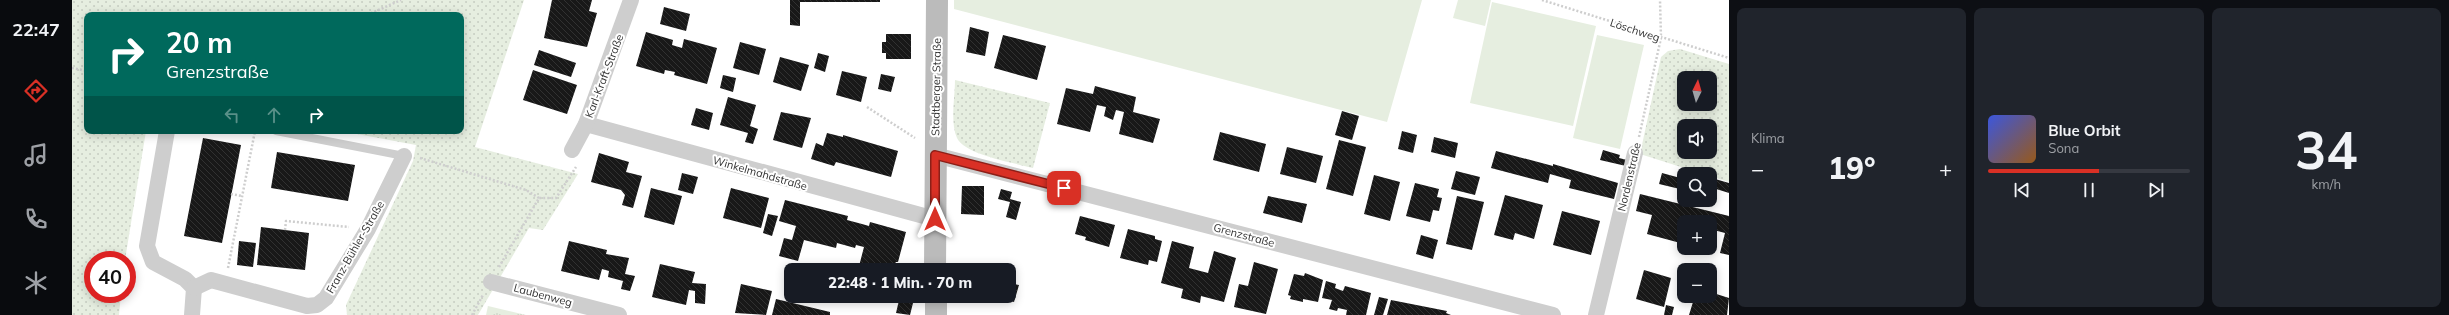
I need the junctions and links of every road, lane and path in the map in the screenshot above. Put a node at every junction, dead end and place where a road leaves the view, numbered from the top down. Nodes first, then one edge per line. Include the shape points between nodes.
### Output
1 (401, 0) edge
2 (631, 0) edge
3 (937, 0) edge
4 (1542, 0) edge
5 (1660, 0) edge
6 (374, 12) edge
7 (1661, 38) junction
8 (1729, 58) edge
9 (72, 68) edge
10 (84, 70) edge
11 (867, 107) dead end
12 (586, 124) junction
13 (166, 134) edge
14 (254, 134) edge
15 (291, 134) edge
16 (935, 147) junction
17 (572, 150) joint
18 (1635, 153) joint
19 (404, 156) junction
20 (231, 194) dead end
21 (242, 196) junction
22 (540, 198) junction
23 (935, 219) junction
24 (342, 226) dead end
25 (285, 230) dead end
26 (936, 263) edge
27 (491, 282) junction
28 (225, 283) junction
29 (194, 288) junction
30 (936, 303) edge
31 (192, 315) edge
32 (472, 315) edge
33 (619, 315) edge
34 (936, 315) edge
35 (1553, 315) edge
36 (1596, 315) edge

1 - 6 path
2 - 12 street, Karl-Kraft-Straße
3 - 16 street, Stadtberger Straße
4 - 7 path, Löschweg
5 - 7 path, Nordenstraße
7 - 8 path, Löschweg
7 - 18 path, Nordenstraße
9 - 10 path
11 - 16 path via 915,138
12 - 17 street, Karl-Kraft-Straße
12 - 23 street, Winkelmahdstraße via 798,184
13 - 29 street via 147,246 153,262 185,279
14 - 21 path
15 - 19 lane
16 - 23 street, Stadtberger Straße
16 - 35 street, Grenzstraße
17 - 22 path via 582,157 556,198
18 - 36 street, Nordenstraße
19 - 22 path via 454,167 526,190
19 - 28 street, Franz-Bühler-Straße via 368,229 326,298 317,305 307,306
20 - 21 path
21 - 28 path
22 - 27 path
23 - 26 street, Stadtberger Straße
24 - 25 path via 286,221
27 - 32 path
27 - 33 street, Laubenweg
28 - 29 street, Franz-Bühler-Straße via 211,280
29 - 31 street
30 - 34 street

